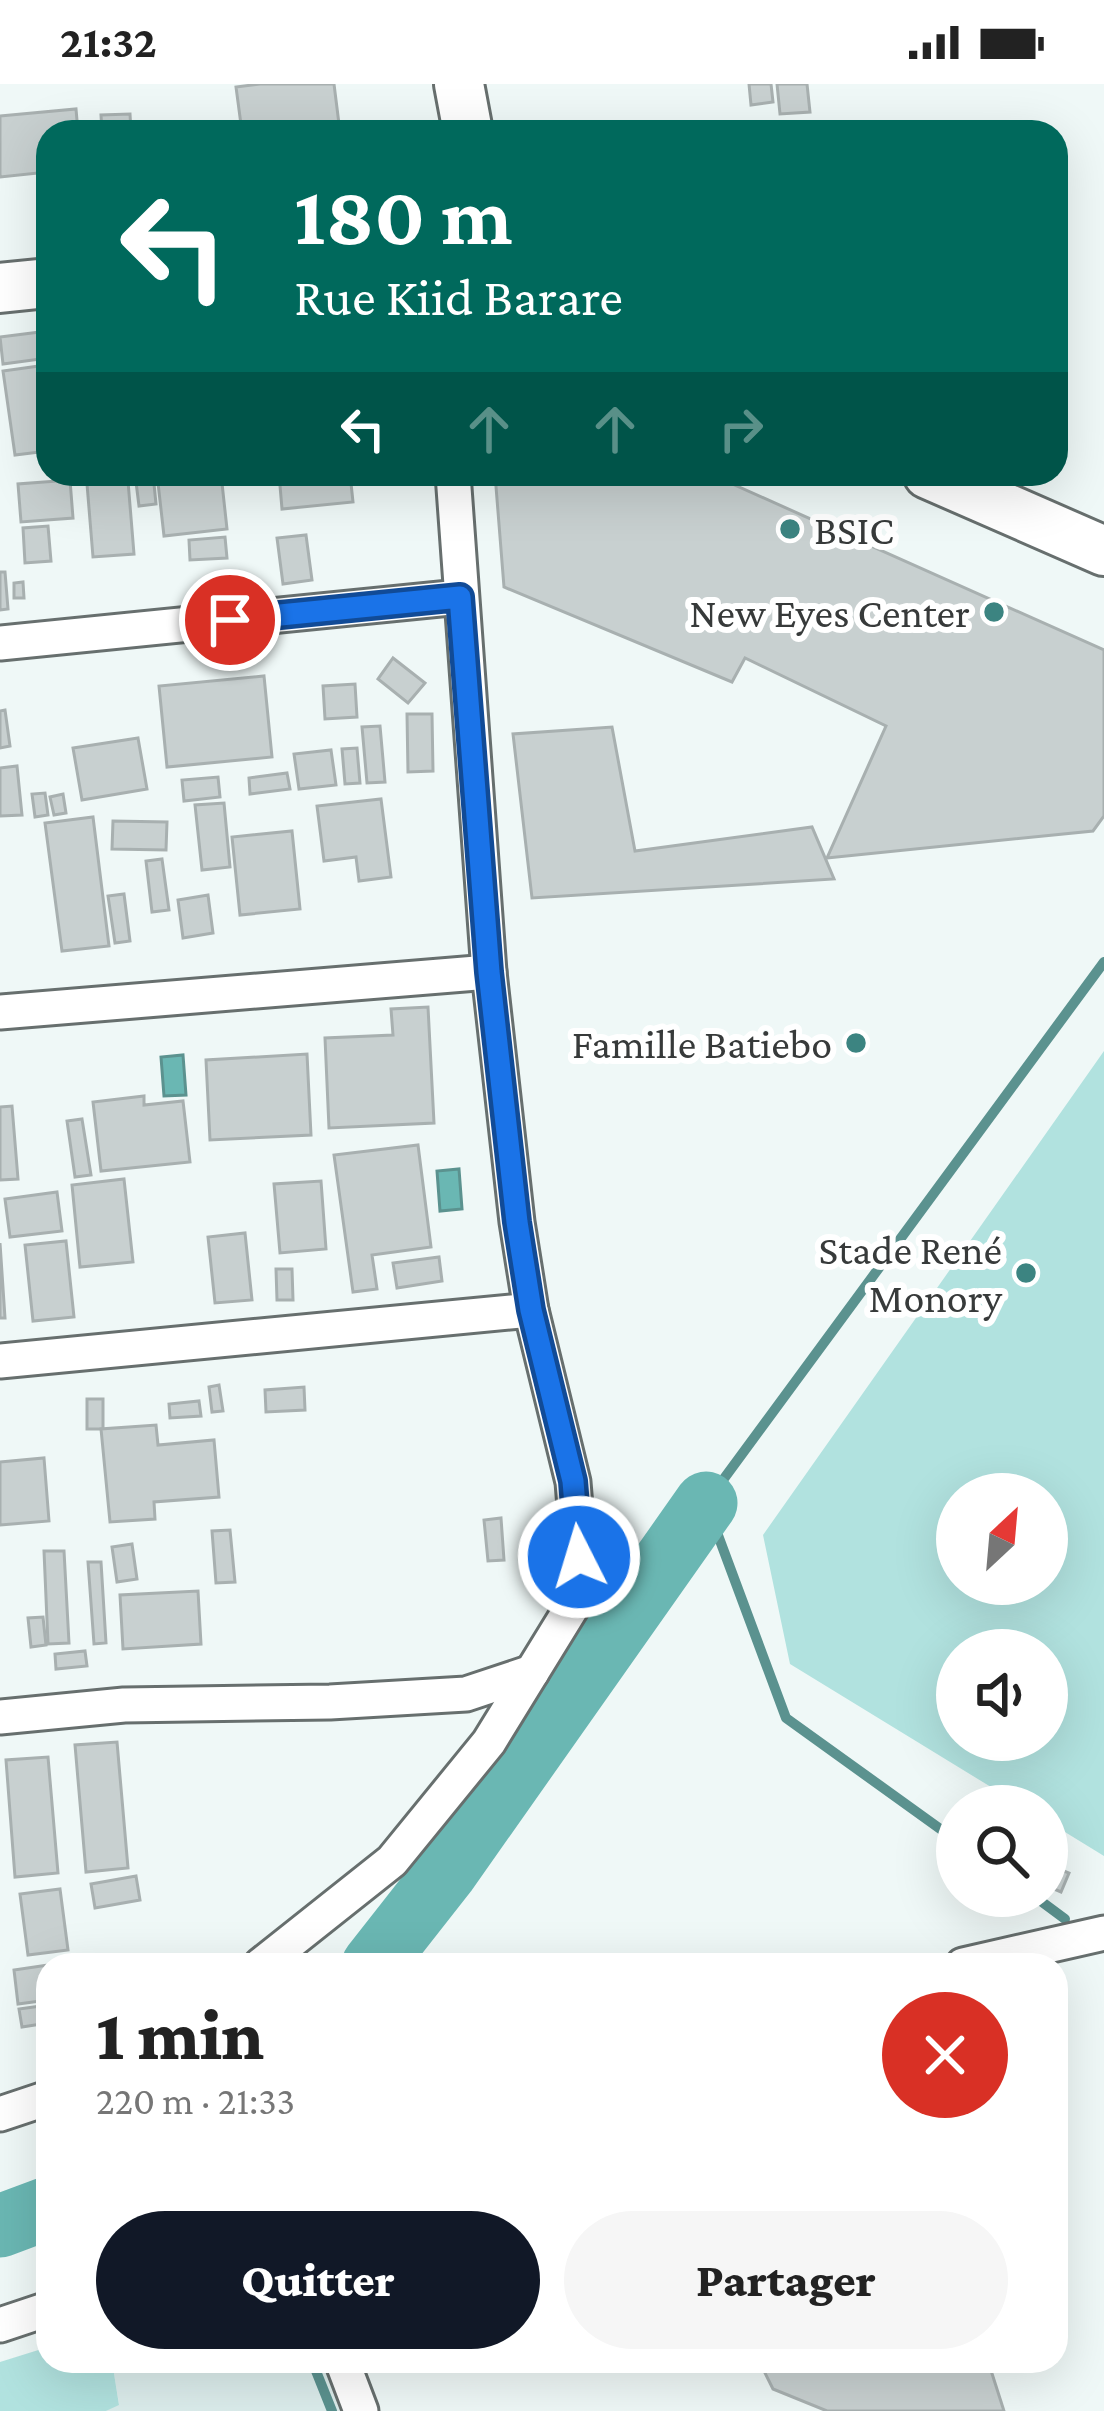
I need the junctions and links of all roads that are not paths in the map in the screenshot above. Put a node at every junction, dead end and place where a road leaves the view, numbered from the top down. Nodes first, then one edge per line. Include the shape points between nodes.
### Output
1 (458, 84) edge
2 (466, 120) edge
3 (36, 284) edge
4 (0, 287) edge
5 (453, 486) edge
6 (955, 486) edge
7 (1104, 551) edge
8 (460, 597) junction
9 (0, 643) edge
10 (489, 972) junction
11 (0, 1012) edge
12 (531, 1310) junction
13 (0, 1361) edge
14 (532, 1672) junction
15 (0, 1717) edge
16 (1104, 1933) edge
17 (276, 1953) edge
18 (1016, 1953) edge
19 (36, 2102) edge
20 (0, 2114) edge
21 (36, 2313) edge
22 (0, 2325) edge
23 (347, 2373) edge
24 (361, 2411) edge

1 - 2 main road
3 - 4 main road
5 - 8 street
6 - 7 main road
8 - 9 street
8 - 10 street
10 - 11 street
10 - 12 street
12 - 13 street
12 - 14 street via 573,1481 579,1557 572,1607
14 - 15 street via 466,1694
14 - 17 street via 490,1742 392,1862
16 - 18 street
19 - 20 street
21 - 22 street
23 - 24 street

